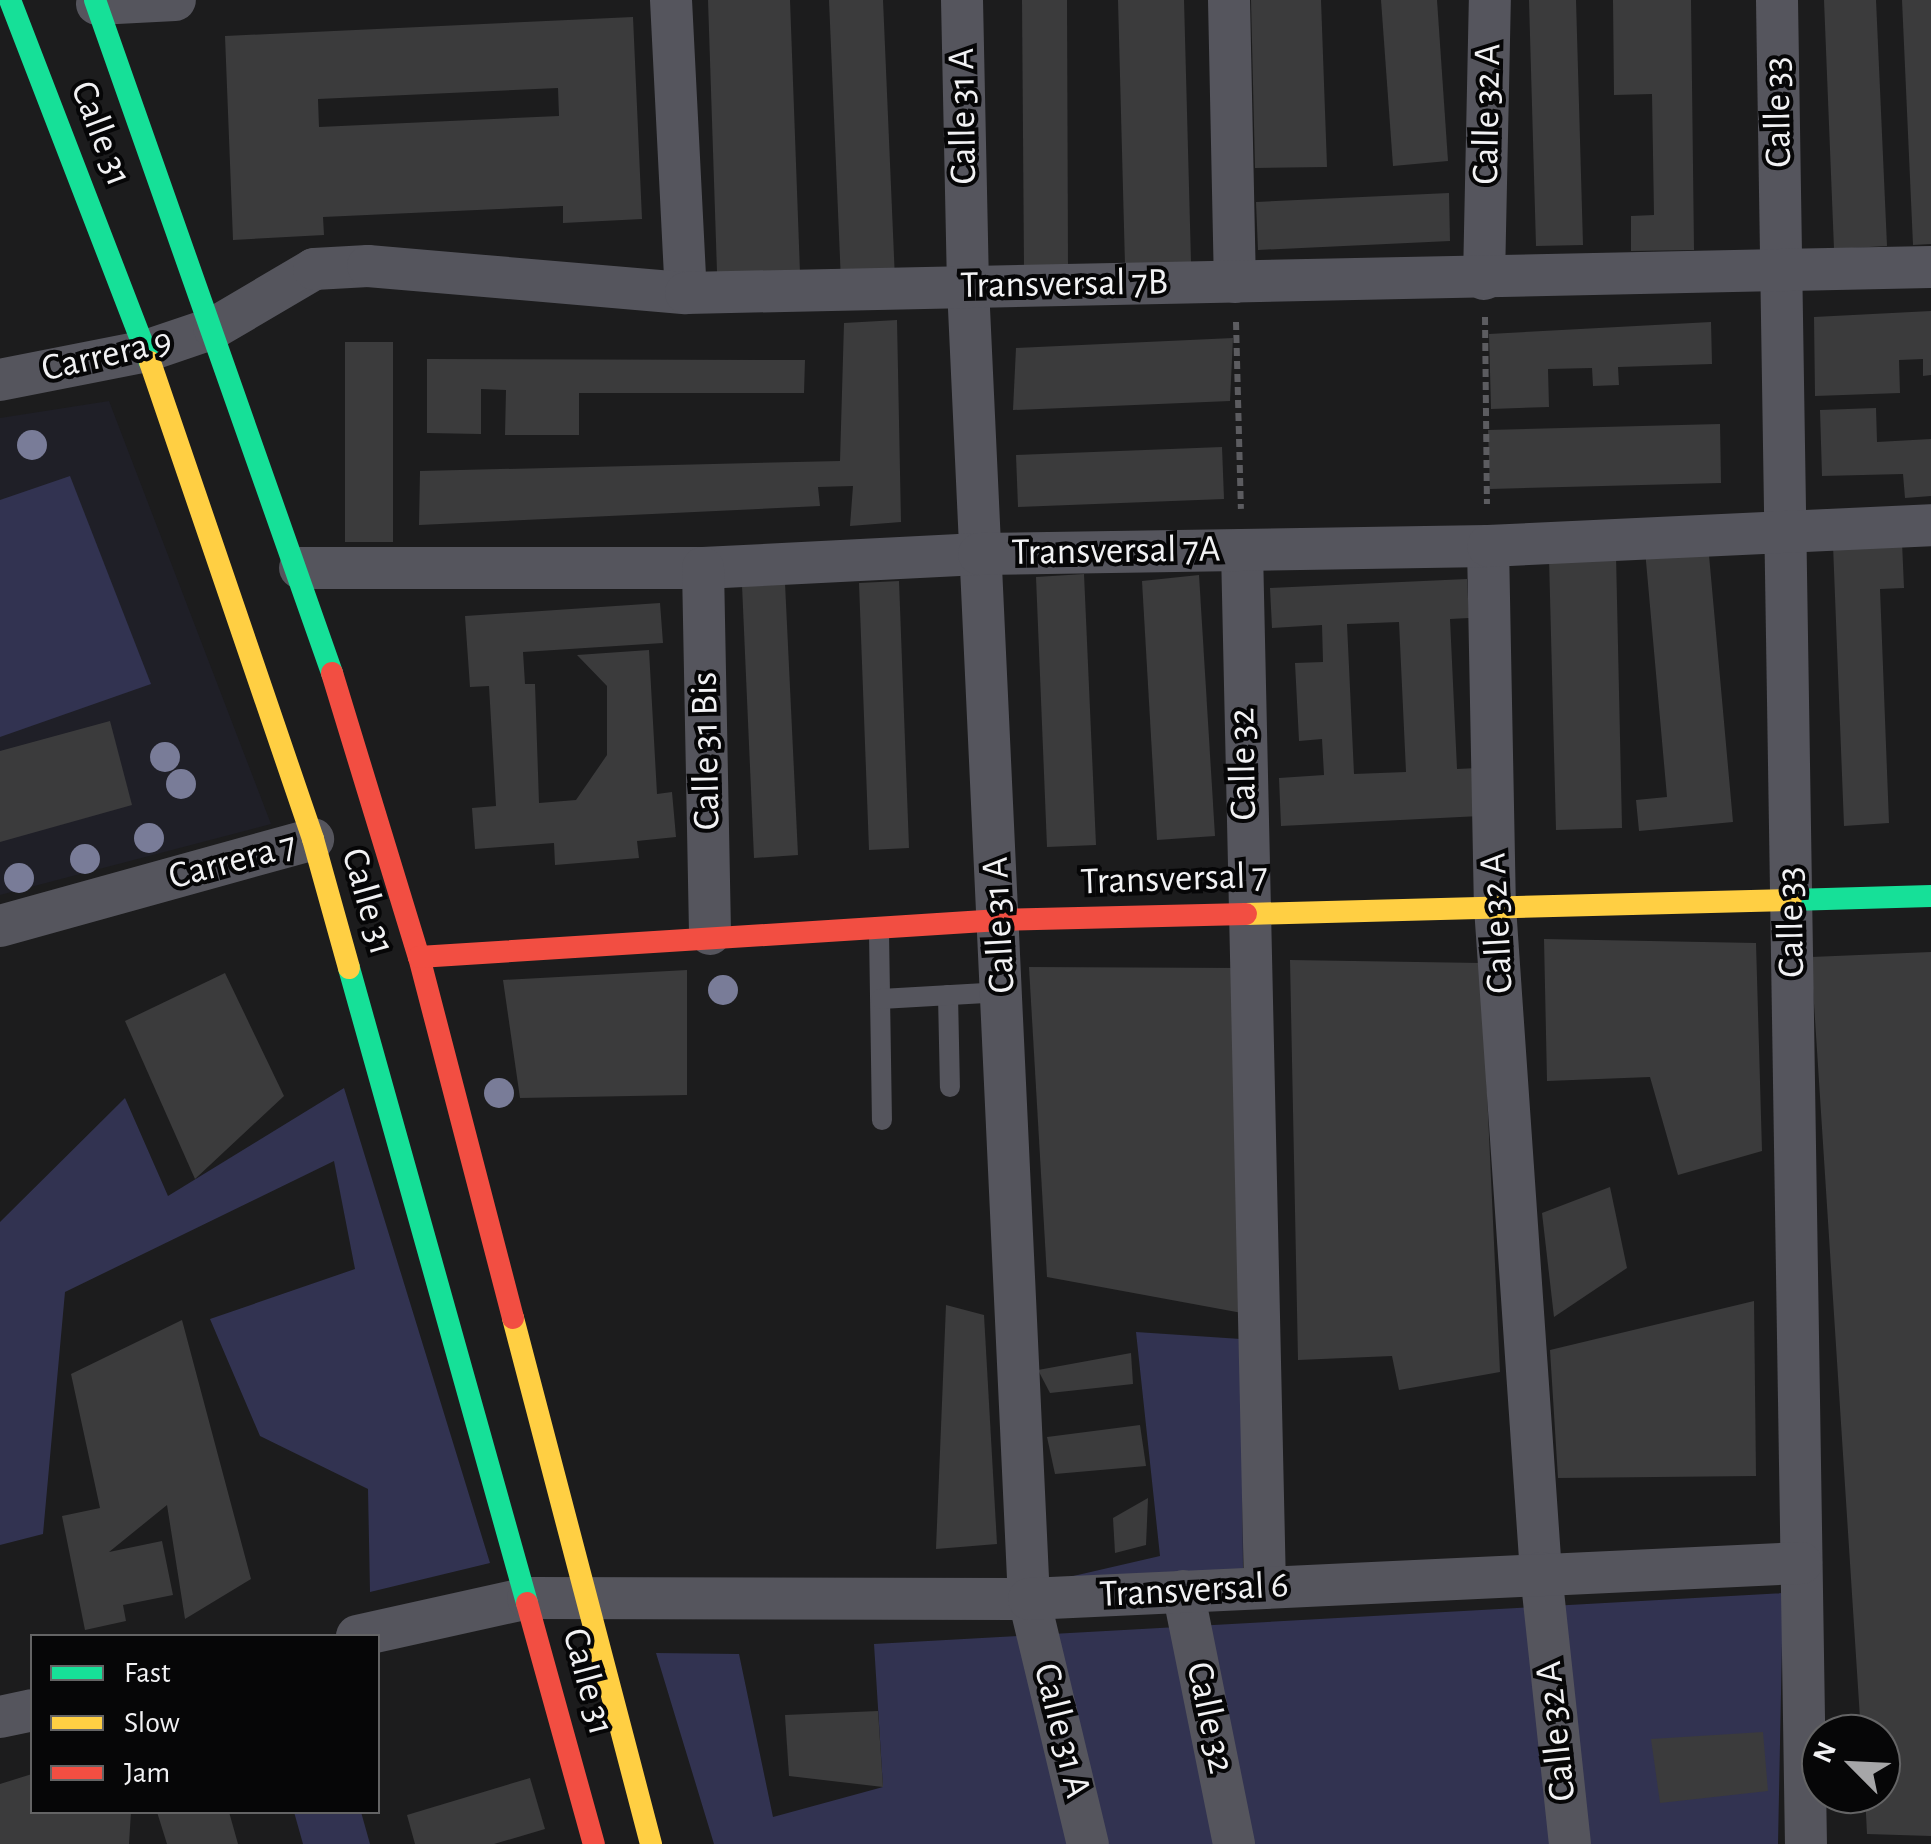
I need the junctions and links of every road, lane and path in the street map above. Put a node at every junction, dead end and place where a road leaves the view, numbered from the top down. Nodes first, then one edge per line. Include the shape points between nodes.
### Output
1 (10, 0) edge
2 (175, 0) edge
3 (671, 0) edge
4 (962, 0) edge
5 (1229, 0) edge
6 (1490, 0) edge
7 (1777, 0) edge
8 (96, 2) edge
9 (1931, 267) edge
10 (1781, 270) junction
11 (1484, 279) junction
12 (1235, 282) junction
13 (968, 287) junction
14 (686, 293) junction
15 (214, 328) junction
16 (146, 351) junction
17 (0, 380) edge
18 (1931, 524) edge
19 (1785, 530) junction
20 (1488, 546) junction
21 (1242, 550) junction
22 (979, 554) junction
23 (300, 568) junction
24 (703, 568) junction
25 (313, 839) junction
26 (353, 884) dead end
27 (1931, 896) edge
28 (1791, 900) junction
29 (1496, 907) junction
30 (379, 913) dead end
31 (1246, 913) junction
32 (1000, 920) junction
33 (0, 926) edge
34 (879, 926) junction
35 (710, 934) junction
36 (419, 957) junction
37 (1003, 992) junction
38 (948, 995) junction
39 (881, 999) junction
40 (950, 1087) dead end
41 (882, 1120) dead end
42 (1801, 1563) junction
43 (1541, 1573) junction
44 (1265, 1588) junction
45 (1183, 1591) junction
46 (528, 1598) junction
47 (586, 1599) junction
48 (1029, 1599) junction
49 (366, 1634) edge
50 (30, 1710) edge
51 (0, 1717) edge
52 (594, 1844) edge
53 (651, 1844) edge
54 (1088, 1844) edge
55 (1234, 1844) edge
56 (1570, 1844) edge
57 (1806, 1844) edge

1 - 16 main road, Calle 31
2 - 8 street
3 - 14 street
4 - 13 street, Calle 31 A
5 - 12 street
6 - 11 street, Calle 32 A
7 - 10 street, Calle 33
8 - 15 main road, Calle 31
9 - 10 street, Transversal 7B
10 - 11 street, Transversal 7B
10 - 19 street, Calle 33
11 - 12 street, Transversal 7B
11 - 20 path
12 - 13 street, Transversal 7B
12 - 21 path
13 - 14 street, Transversal 7B
13 - 22 street, Calle 31 A
14 - 15 street, Transversal 7B via 368,266 314,269
15 - 16 street, Carrera 9
15 - 23 main road, Calle 31
16 - 17 street, Carrera 9
16 - 25 main road, Calle 31
18 - 19 street, Transversal 7A
19 - 20 street, Transversal 7A
19 - 28 street, Calle 33
20 - 21 street, Transversal 7A
20 - 29 street, Calle 32 A
21 - 22 street, Transversal 7A
21 - 31 street, Calle 32
22 - 24 street, Transversal 7A
22 - 32 street, Calle 31 A
23 - 24 street, Transversal 7A
23 - 36 main road, Calle 31
24 - 35 street, Calle 31 Bis
25 - 26 main road, Carrera 7
25 - 33 street, Carrera 7
25 - 46 main road, Calle 31
27 - 28 main road, Transversal 7
28 - 29 main road, Transversal 7
28 - 42 street, Calle 33
29 - 31 main road, Transversal 7
29 - 43 street, Calle 32 A
30 - 36 main road
31 - 32 main road, Transversal 7
31 - 44 street, Calle 32
32 - 34 main road, Transversal 7
32 - 37 street, Calle 31 A
34 - 35 main road, Transversal 7
34 - 39 lane
35 - 36 main road, Transversal 7
36 - 47 main road, Calle 31
37 - 38 lane
37 - 48 street, Calle 31 A
38 - 39 lane
38 - 40 lane
39 - 41 lane
42 - 43 street, Transversal 6
42 - 57 street, Calle 33
43 - 44 street, Transversal 6
43 - 56 street, Calle 32 A
44 - 45 street, Transversal 6
45 - 48 street, Transversal 6
45 - 55 street, Calle 32
46 - 47 street, Transversal 6
46 - 49 street, Transversal 6
46 - 52 main road, Calle 31
47 - 48 street, Transversal 6
47 - 53 main road, Calle 31
48 - 54 street, Calle 31 A
50 - 51 street

